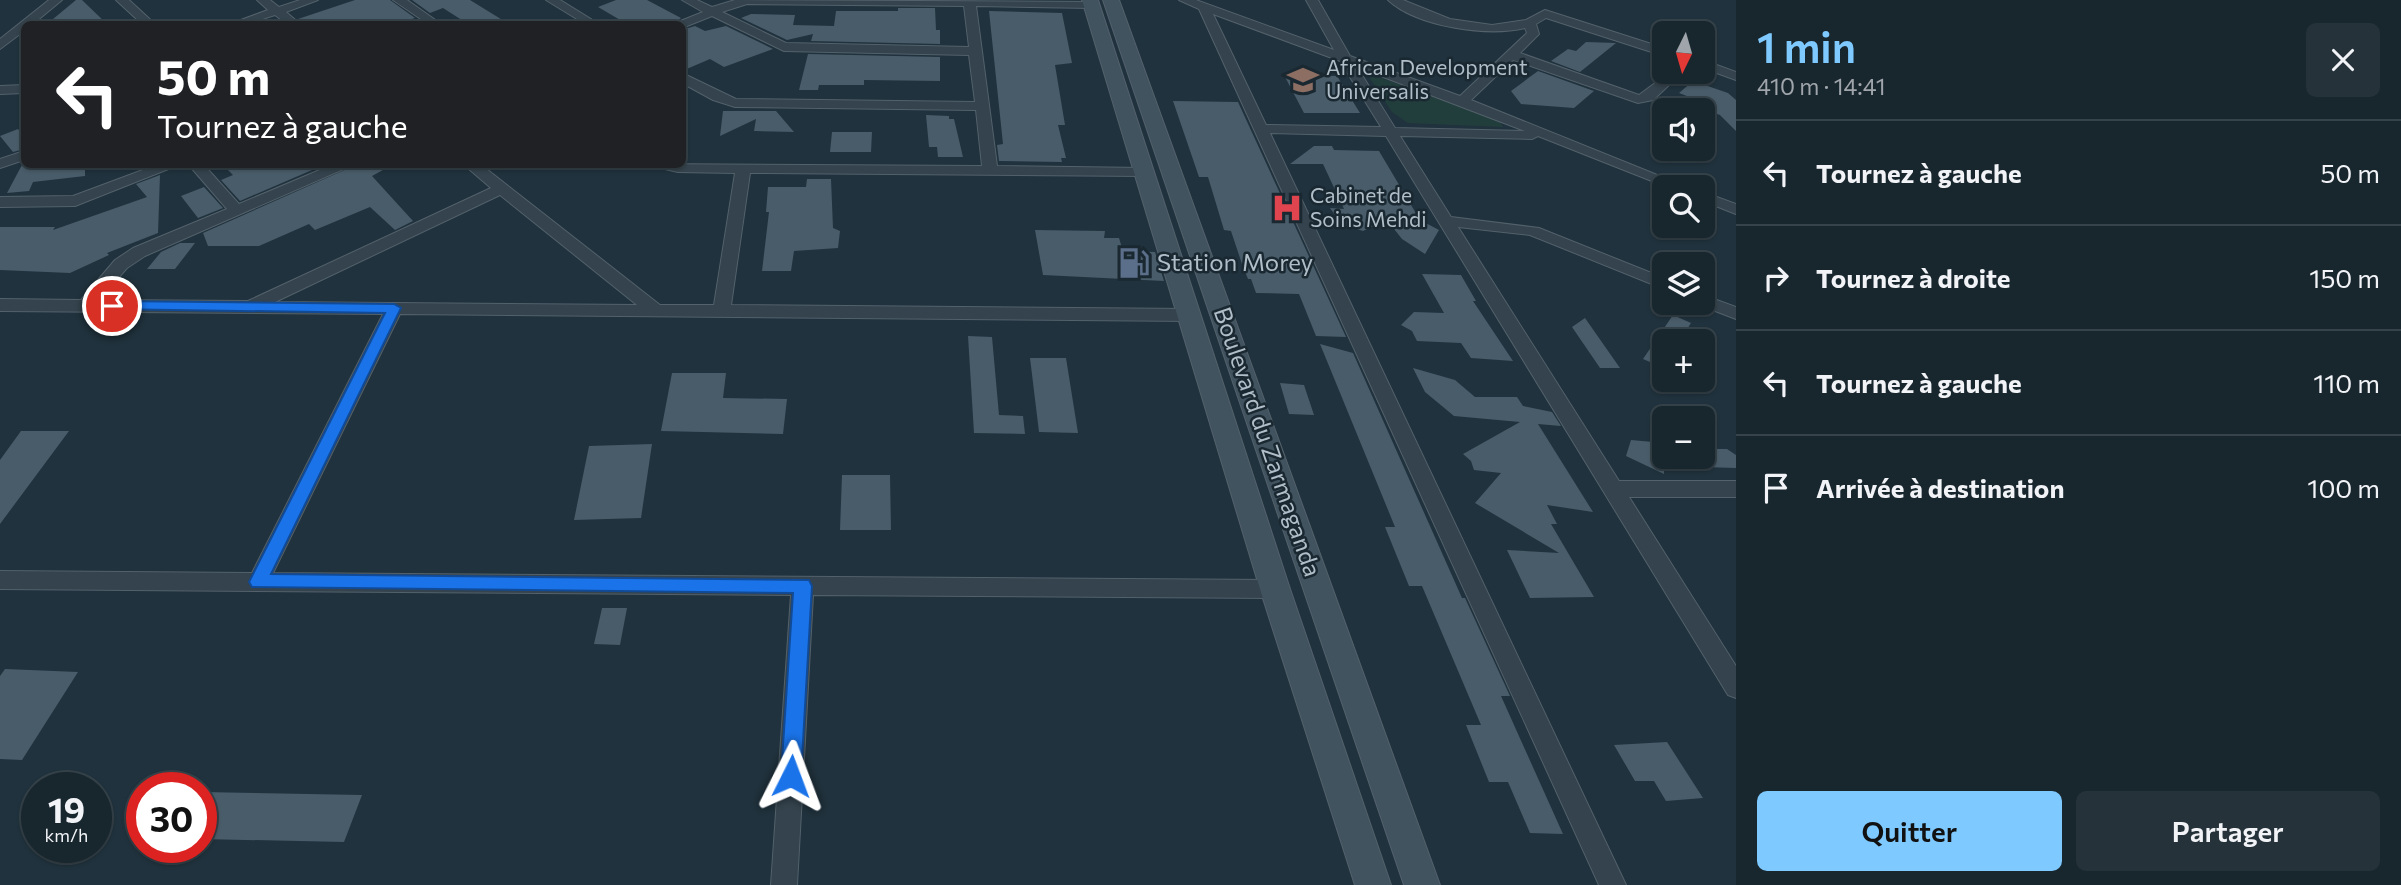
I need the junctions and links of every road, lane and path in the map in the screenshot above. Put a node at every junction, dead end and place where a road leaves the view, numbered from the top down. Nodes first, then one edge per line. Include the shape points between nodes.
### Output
1 (56, 0) edge
2 (122, 0) edge
3 (263, 0) edge
4 (312, 0) edge
5 (399, 0) edge
6 (552, 0) edge
7 (688, 0) edge
8 (969, 0) edge
9 (1185, 0) edge
10 (1312, 0) edge
11 (1394, 0) edge
12 (1098, 1) edge
13 (1204, 7) junction
14 (277, 11) junction
15 (712, 12) junction
16 (30, 21) edge
17 (146, 21) edge
18 (245, 21) edge
19 (291, 21) edge
20 (430, 21) edge
21 (588, 21) edge
22 (686, 23) edge
23 (1530, 23) junction
24 (21, 28) edge
25 (0, 45) edge
26 (1652, 48) edge
27 (975, 51) junction
28 (1509, 54) junction
29 (1344, 57) junction
30 (1715, 68) edge
31 (1735, 74) edge
32 (686, 79) edge
33 (1663, 84) edge
34 (21, 89) edge
35 (0, 90) edge
36 (1462, 101) junction
37 (981, 106) junction
38 (1260, 129) junction
39 (1392, 132) junction
40 (1546, 135) junction
41 (21, 156) edge
42 (0, 164) edge
43 (163, 168) edge
44 (199, 168) edge
45 (339, 168) edge
46 (475, 168) edge
47 (678, 168) edge
48 (743, 169) junction
49 (990, 170) junction
50 (1144, 172) junction
51 (1652, 176) edge
52 (500, 189) junction
53 (1715, 201) edge
54 (0, 202) edge
55 (1736, 209) edge
56 (237, 211) junction
57 (1448, 221) junction
58 (1652, 279) edge
59 (1715, 304) edge
60 (0, 305) edge
61 (85, 306) junction
62 (249, 307) junction
63 (394, 308) junction
64 (655, 310) junction
65 (722, 311) junction
66 (1736, 313) edge
67 (1190, 315) junction
68 (1611, 489) junction
69 (1736, 489) edge
70 (0, 580) edge
71 (258, 582) junction
72 (803, 586) junction
73 (1275, 589) junction
74 (1736, 687) edge
75 (784, 885) edge
76 (1373, 885) edge
77 (1422, 885) edge
78 (1613, 885) edge

1 - 16 street
2 - 17 street
3 - 14 street
4 - 14 street
5 - 20 street
6 - 21 street
7 - 15 street
8 - 12 street
8 - 15 street via 747,1
8 - 27 street
9 - 13 street
10 - 29 street
11 - 23 street via 1459,24 1499,28
12 - 50 main road, Boulevard du Zarmaganda
12 - 77 main road, Boulevard du Zarmaganda
13 - 29 street
13 - 38 street
14 - 18 street
14 - 19 street
15 - 22 street
15 - 27 street via 784,47
23 - 26 street via 1545,14
23 - 28 street via 1533,34
24 - 25 street
27 - 37 street
28 - 33 street via 1639,99
28 - 36 street
29 - 36 street
29 - 39 street
30 - 31 street
32 - 37 street via 735,103
34 - 35 street
36 - 40 street
37 - 49 street
38 - 39 street
38 - 78 street
39 - 40 street
39 - 57 street
40 - 51 street
41 - 42 street
43 - 54 street via 75,201
44 - 56 street
45 - 56 street
46 - 52 street
47 - 48 street
48 - 49 street
48 - 65 street
49 - 50 street
50 - 67 main road, Boulevard du Zarmaganda
52 - 62 street
52 - 64 street
53 - 55 street
56 - 61 street via 139,252 121,264
57 - 58 street via 1533,231
57 - 68 street
59 - 66 street
60 - 61 street
61 - 62 street
62 - 63 street
63 - 64 street
63 - 71 street
64 - 65 street
65 - 67 street
67 - 73 main road, Boulevard du Zarmaganda
68 - 69 street
68 - 74 street
70 - 71 street
71 - 72 street
72 - 73 street
72 - 75 street
73 - 76 main road, Boulevard du Zarmaganda

